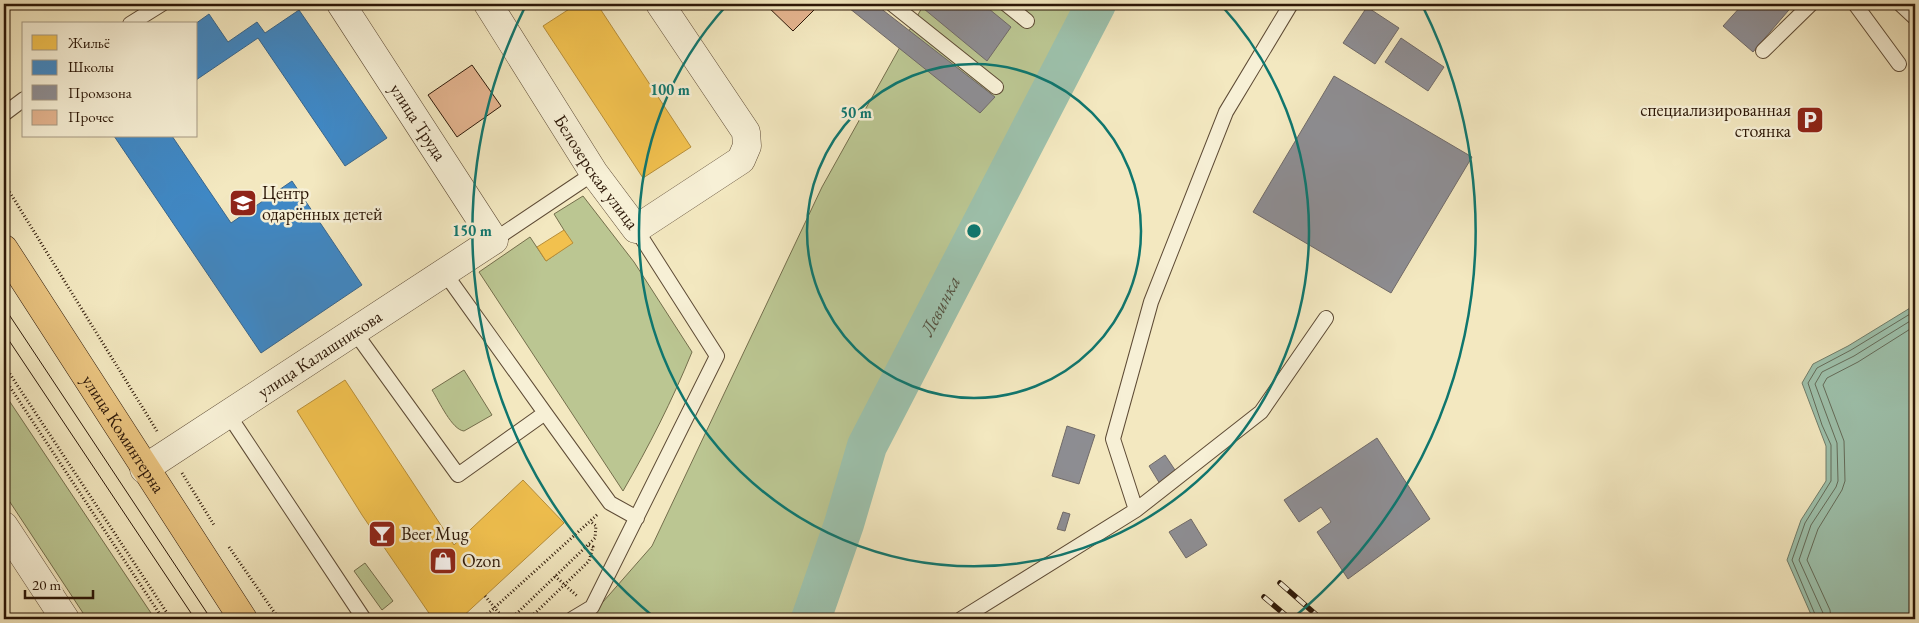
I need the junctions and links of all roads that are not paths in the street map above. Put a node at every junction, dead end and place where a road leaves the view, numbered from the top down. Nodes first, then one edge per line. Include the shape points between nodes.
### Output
1 (162, 4) edge
2 (341, 4) edge
3 (488, 4) edge
4 (660, 4) edge
5 (892, 4) edge
6 (1006, 4) edge
7 (1291, 4) edge
8 (1812, 4) edge
9 (1855, 4) edge
10 (1900, 4) edge
11 (1915, 18) edge
12 (1027, 21) dead end
13 (133, 22) edge
14 (1763, 52) dead end
15 (1899, 64) dead end
16 (996, 87) dead end
17 (22, 100) edge
18 (4, 114) edge
19 (594, 173) junction
20 (636, 229) junction
21 (494, 240) junction
22 (4, 249) edge
23 (444, 272) junction
24 (1326, 318) dead end
25 (354, 331) junction
26 (545, 413) junction
27 (228, 414) junction
28 (144, 469) junction
29 (1136, 510) junction
30 (637, 518) junction
31 (4, 526) edge
32 (65, 619) edge
33 (243, 619) edge
34 (364, 619) edge
35 (572, 619) edge
36 (961, 619) edge

1 - 13 lane
2 - 21 street, улица Труда
3 - 19 street, Белозерская улица
4 - 20 street, Белозерская улица via 746,132 747,146 742,160
5 - 16 lane
6 - 12 lane
7 - 29 lane via 1226,112 1151,302 1113,439
8 - 14 lane
9 - 15 lane
10 - 11 lane
17 - 18 lane
19 - 20 street, Белозерская улица
19 - 21 lane
20 - 30 lane via 718,356
21 - 23 street, улица Калашникова
22 - 28 main road, улица Коминтерна
23 - 25 street, улица Калашникова
23 - 26 lane
24 - 29 lane via 1260,412
25 - 26 lane via 458,475
25 - 27 street, улица Калашникова
26 - 30 lane via 610,503
27 - 28 street, улица Калашникова
27 - 34 lane
28 - 33 main road, улица Коминтерна
29 - 36 lane
30 - 35 lane via 592,607
31 - 32 street

